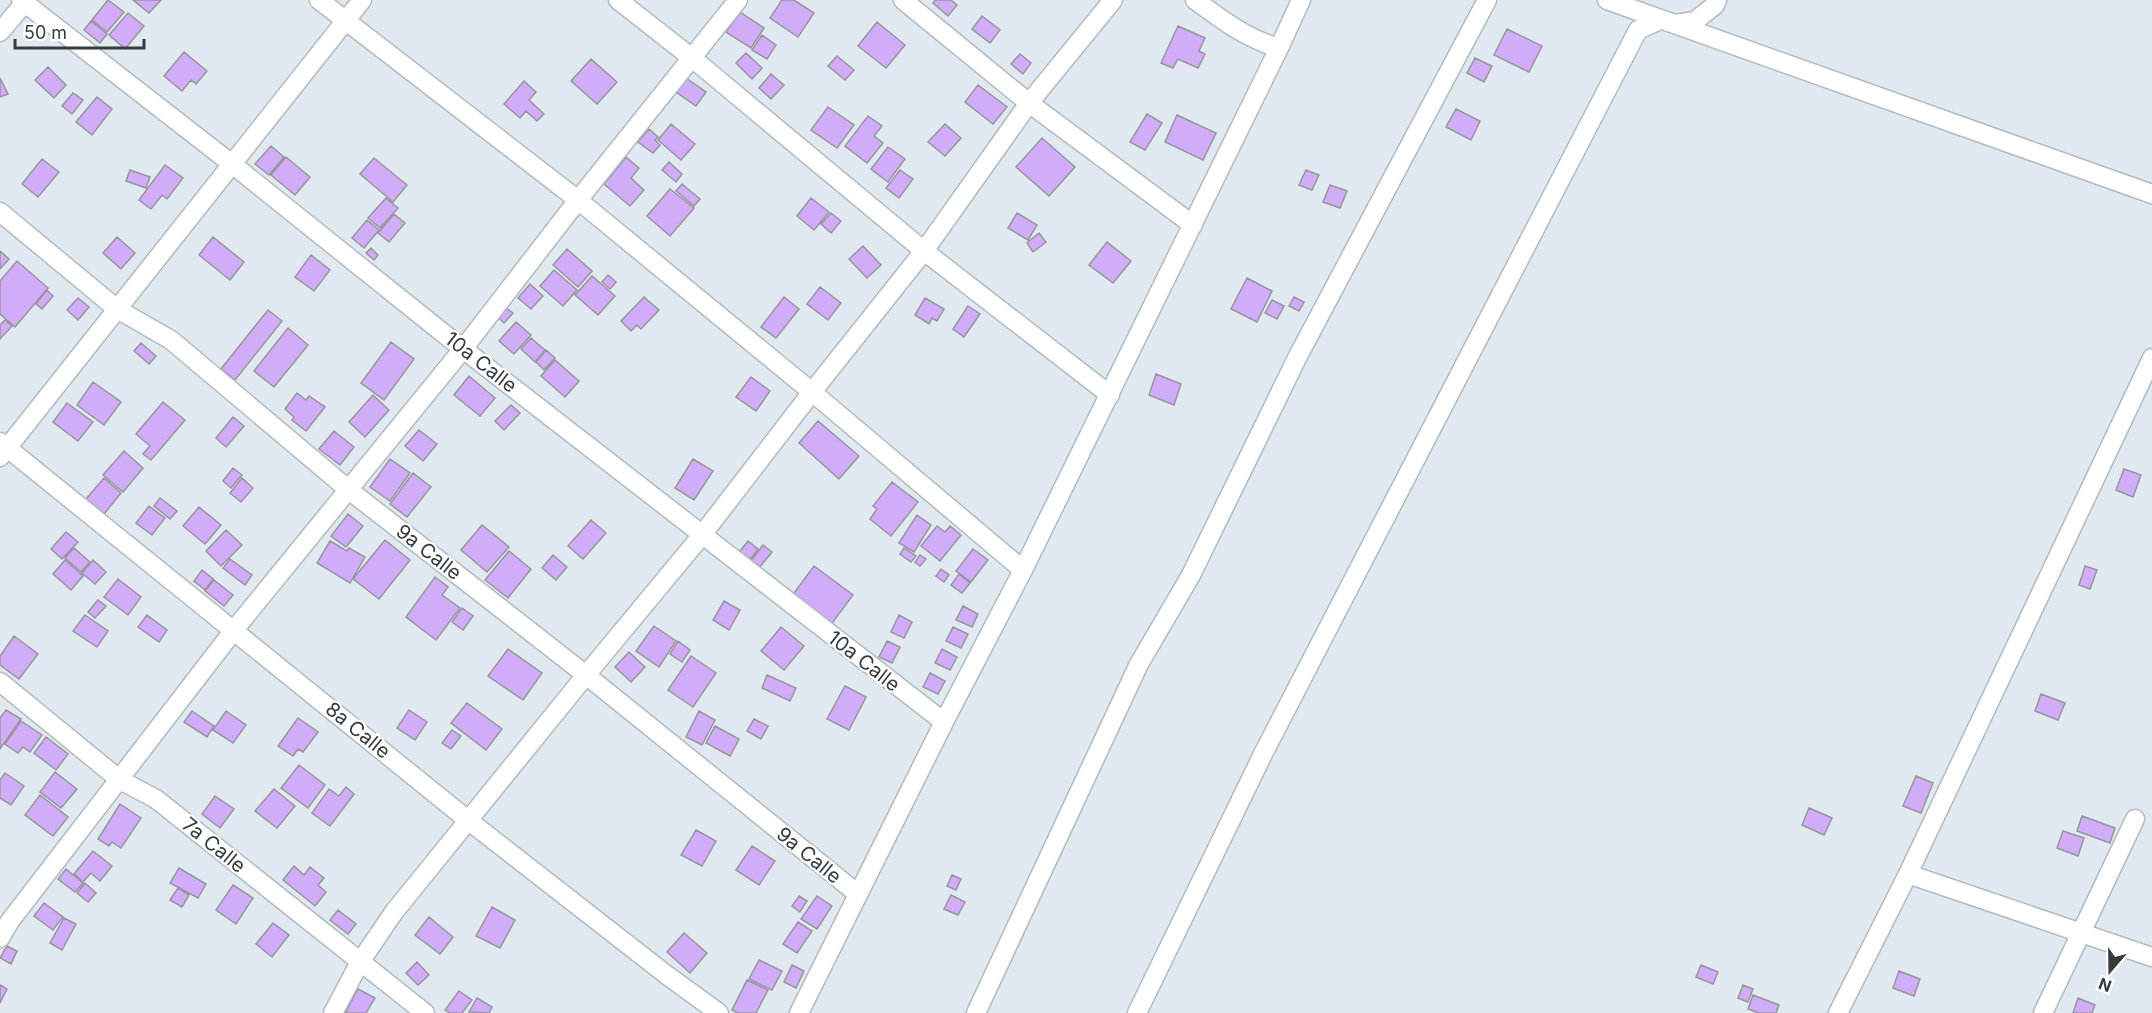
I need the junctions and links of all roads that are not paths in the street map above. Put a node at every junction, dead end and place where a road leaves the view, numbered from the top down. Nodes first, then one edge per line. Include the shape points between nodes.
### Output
1 (319, 0) edge
2 (362, 0) edge
3 (618, 0) edge
4 (738, 0) edge
5 (903, 0) edge
6 (1113, 0) edge
7 (1195, 0) edge
8 (1301, 0) edge
9 (1487, 0) edge
10 (1607, 0) edge
11 (1717, 0) edge
12 (24, 1) edge
13 (346, 20) junction
14 (1667, 22) junction
15 (0, 32) edge
16 (1279, 48) junction
17 (692, 58) junction
18 (1029, 103) junction
19 (232, 164) junction
20 (2152, 194) edge
21 (578, 200) junction
22 (0, 212) edge
23 (1193, 225) junction
24 (924, 251) junction
25 (117, 309) junction
26 (463, 349) junction
27 (2152, 358) edge
28 (812, 392) junction
29 (1110, 395) junction
30 (2, 449) edge
31 (349, 490) junction
32 (702, 535) junction
33 (1023, 570) junction
34 (234, 630) junction
35 (586, 675) junction
36 (0, 682) edge
37 (944, 722) junction
38 (120, 780) junction
39 (2135, 819) dead end
40 (469, 821) junction
41 (1908, 874) junction
42 (858, 894) junction
43 (5, 917) edge
44 (2079, 934) junction
45 (0, 938) edge
46 (2152, 957) edge
47 (360, 962) junction
48 (333, 1013) edge
49 (425, 1013) edge
50 (719, 1013) edge
51 (799, 1013) edge
52 (976, 1013) edge
53 (1137, 1013) edge
54 (1838, 1013) edge
55 (2043, 1013) edge

1 - 13 street
2 - 13 street
3 - 17 street
4 - 17 street
5 - 18 street
6 - 18 street
7 - 16 street via 1240,32
8 - 16 street
9 - 52 street via 1298,356 1191,575 1139,664
10 - 14 street
11 - 14 street via 1695,21
12 - 15 street
12 - 19 street, 10a Calle
13 - 19 street
13 - 21 street
14 - 20 street
14 - 53 street via 1638,30 1264,752
16 - 23 street
17 - 21 street
17 - 24 street
18 - 23 street
18 - 24 street
19 - 25 street
19 - 26 street, 10a Calle
21 - 26 street
21 - 28 street
22 - 25 street, 9a Calle
23 - 29 street
24 - 28 street
24 - 29 street
25 - 30 street
25 - 31 street, 9a Calle via 171,340
26 - 31 street
26 - 32 street, 10a Calle
27 - 41 street
28 - 32 street
28 - 33 street
29 - 33 street
30 - 34 street, 8a Calle
31 - 34 street
31 - 35 street, 9a Calle
32 - 35 street
32 - 37 street, 10a Calle
33 - 37 street
34 - 38 street
34 - 40 street, 8a Calle
35 - 40 street
35 - 42 street, 9a Calle
36 - 38 street, 7a Calle
37 - 42 street
38 - 43 street
38 - 47 street, 7a Calle via 156,799
39 - 44 street
40 - 47 street via 394,912
40 - 50 street, 8a Calle
41 - 44 street
41 - 54 street
42 - 51 street
43 - 45 street
44 - 46 street
44 - 55 street
47 - 48 street
47 - 49 street, 7a Calle

